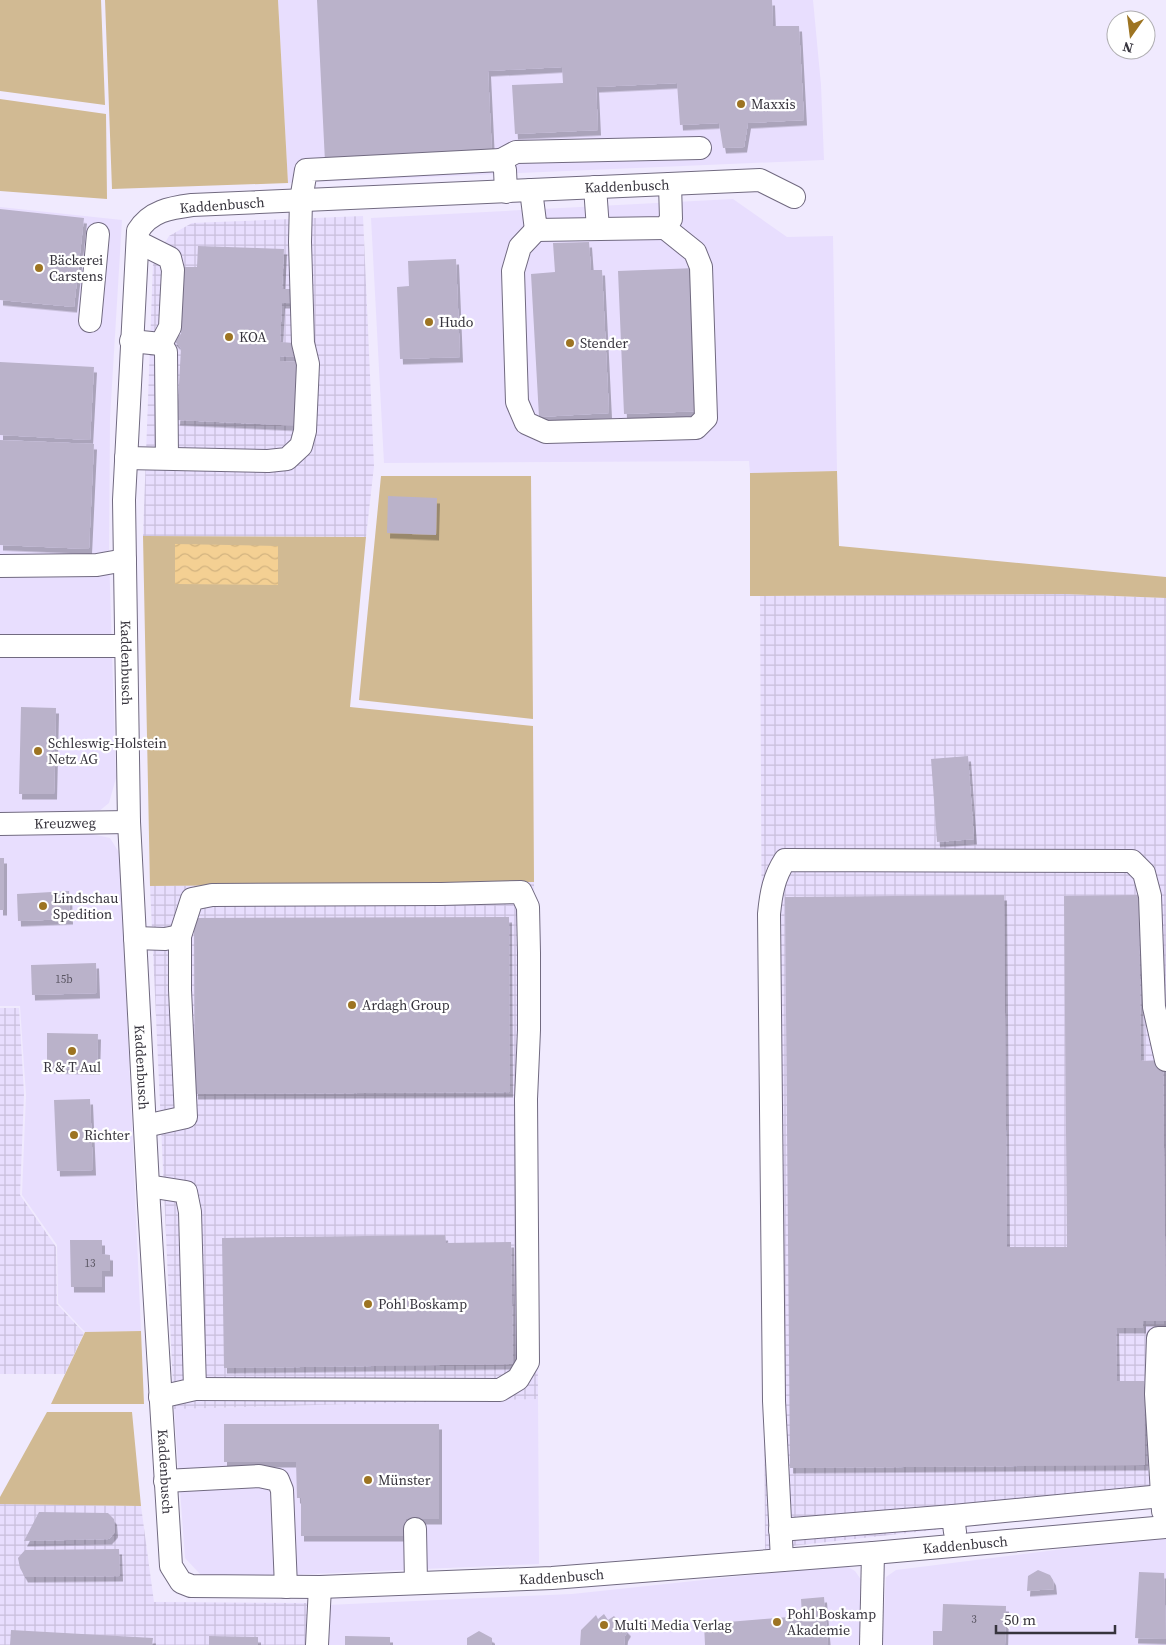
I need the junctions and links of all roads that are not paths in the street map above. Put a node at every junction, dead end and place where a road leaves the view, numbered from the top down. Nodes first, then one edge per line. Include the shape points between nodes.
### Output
1 (700, 148) dead end
2 (501, 160) junction
3 (670, 184) junction
4 (595, 188) junction
5 (531, 190) junction
6 (506, 192) junction
7 (794, 197) dead end
8 (301, 200) junction
9 (666, 228) junction
10 (536, 230) junction
11 (598, 230) junction
12 (98, 234) dead end
13 (138, 242) junction
14 (90, 321) dead end
15 (131, 341) junction
16 (161, 344) junction
17 (126, 458) junction
18 (168, 458) junction
19 (125, 560) junction
20 (0, 566) edge
21 (0, 646) edge
22 (126, 646) junction
23 (130, 822) junction
24 (0, 824) edge
25 (180, 936) junction
26 (135, 938) junction
27 (1166, 1060) edge
28 (145, 1126) junction
29 (148, 1186) junction
30 (1166, 1338) edge
31 (195, 1388) junction
32 (160, 1397) junction
33 (165, 1481) junction
34 (1162, 1496) junction
35 (953, 1516) junction
36 (1165, 1527) edge
37 (415, 1529) dead end
38 (780, 1530) junction
39 (957, 1546) junction
40 (873, 1553) junction
41 (782, 1560) junction
42 (416, 1583) junction
43 (286, 1587) junction
44 (320, 1588) junction
45 (318, 1645) edge
46 (871, 1645) edge

1 - 2 street via 516,152
2 - 6 street
2 - 8 street via 306,170
3 - 4 street, Kaddenbusch
3 - 7 street, Kaddenbusch via 760,180
3 - 9 street via 672,219
4 - 5 street, Kaddenbusch
4 - 11 street
5 - 6 street, Kaddenbusch
5 - 10 street
6 - 8 street, Kaddenbusch
8 - 13 street, Kaddenbusch via 168,209 144,221 138,231
8 - 18 street via 303,343 308,364 305,431 301,446 287,459 268,461
9 - 10 street via 695,252 701,267 706,418 696,428 546,432 526,424 517,402 513,272 520,248
9 - 11 street
10 - 11 street
12 - 14 street
13 - 15 street, Kaddenbusch
13 - 16 street via 170,258 173,270 170,327
15 - 16 street
15 - 17 street, Kaddenbusch
16 - 18 street via 166,352
17 - 18 street
17 - 19 street, Kaddenbusch
19 - 20 street via 97,565
19 - 22 street, Kaddenbusch
21 - 22 street
22 - 23 street, Kaddenbusch
23 - 24 street, Kreuzweg
23 - 26 street, Kaddenbusch
25 - 26 street
25 - 28 street via 186,1117
25 - 31 street via 192,900 212,895 521,892 528,907 528,1362 518,1379 500,1390
26 - 28 street, Kaddenbusch
27 - 38 street via 1154,1007 1150,896 1144,873 1132,861 785,860 774,881 769,914 774,1401
28 - 29 street, Kaddenbusch
29 - 31 street via 186,1192 192,1255
29 - 32 street, Kaddenbusch
30 - 34 street via 1158,1338 1156,1394
31 - 32 street
32 - 33 street, Kaddenbusch
33 - 43 street, Kaddenbusch via 171,1566 181,1582 191,1586
33 - 43 street via 259,1476 278,1480 282,1490
34 - 35 street
34 - 36 street
35 - 38 street
35 - 39 street
36 - 39 street, Kaddenbusch
37 - 42 street
38 - 41 street
39 - 40 street, Kaddenbusch
40 - 41 street, Kaddenbusch
40 - 46 street
41 - 42 street, Kaddenbusch via 552,1578
42 - 44 street, Kaddenbusch
43 - 44 street, Kaddenbusch
44 - 45 street

